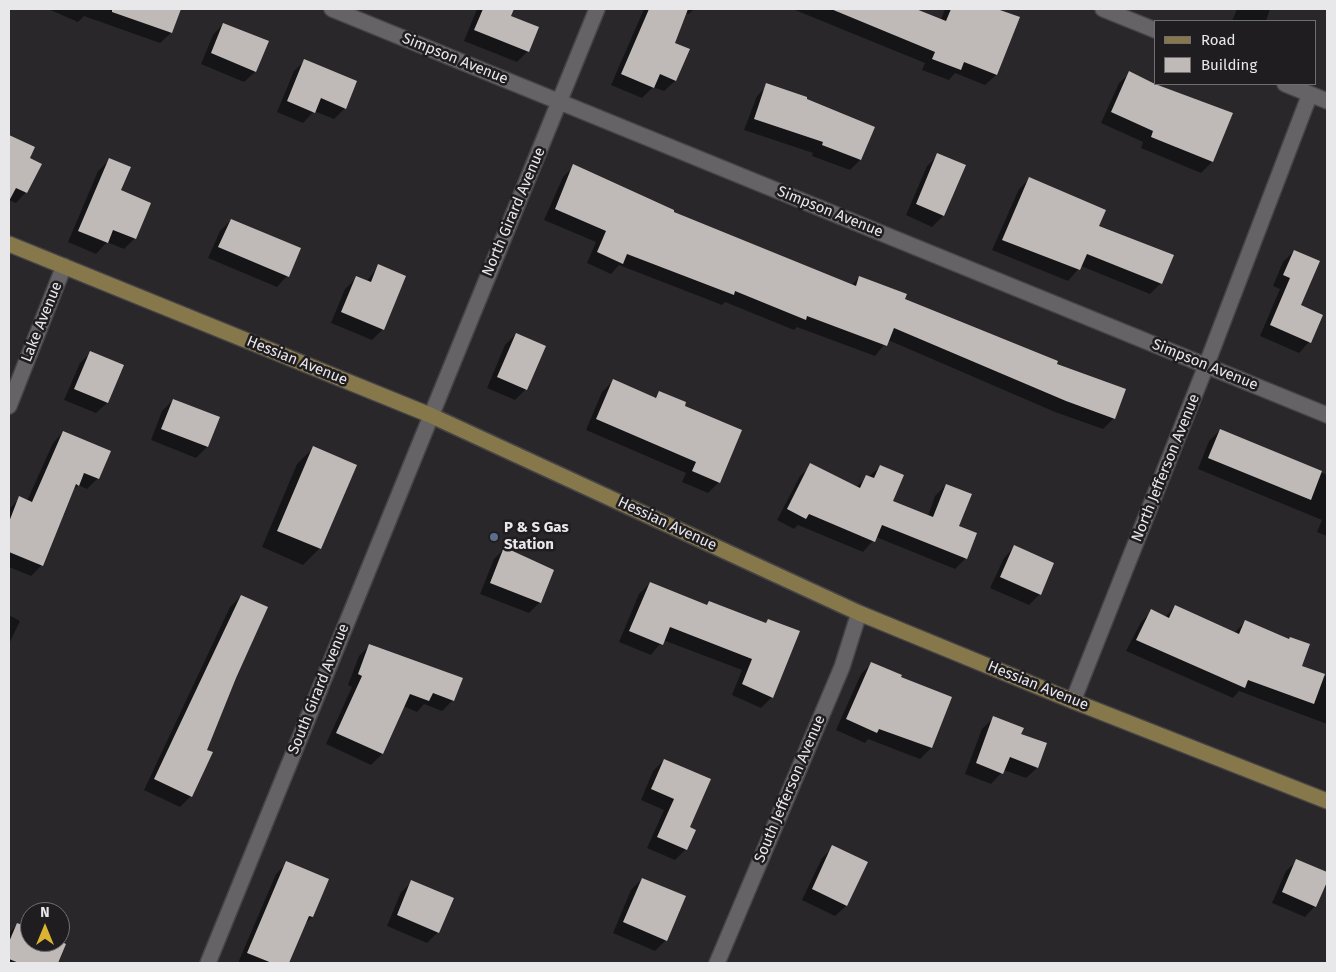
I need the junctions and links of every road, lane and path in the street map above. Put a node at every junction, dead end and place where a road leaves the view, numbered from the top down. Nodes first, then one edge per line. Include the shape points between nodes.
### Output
1 (332, 9) edge
2 (597, 9) edge
3 (1103, 9) edge
4 (1154, 30) edge
5 (1288, 85) edge
6 (1310, 94) junction
7 (560, 101) junction
8 (1327, 101) edge
9 (9, 244) edge
10 (64, 266) junction
11 (1206, 366) junction
12 (9, 406) edge
13 (430, 415) junction
14 (1327, 415) edge
15 (860, 612) junction
16 (1073, 701) junction
17 (1327, 801) edge
18 (208, 963) edge
19 (717, 963) edge

1 - 7 street, Simpson Avenue
2 - 7 street, North Girard Avenue
3 - 4 street
5 - 6 street
6 - 8 street
6 - 11 street, North Jefferson Avenue
7 - 11 street, Simpson Avenue
7 - 13 street, North Girard Avenue
9 - 10 main road, Hessian Avenue
10 - 12 street, Lake Avenue
10 - 13 main road, Hessian Avenue
11 - 14 street, Simpson Avenue
11 - 16 street, North Jefferson Avenue
13 - 15 main road, Hessian Avenue
13 - 18 street, South Girard Avenue
15 - 16 main road, Hessian Avenue
15 - 19 street, South Jefferson Avenue via 842,667
16 - 17 main road, Hessian Avenue

